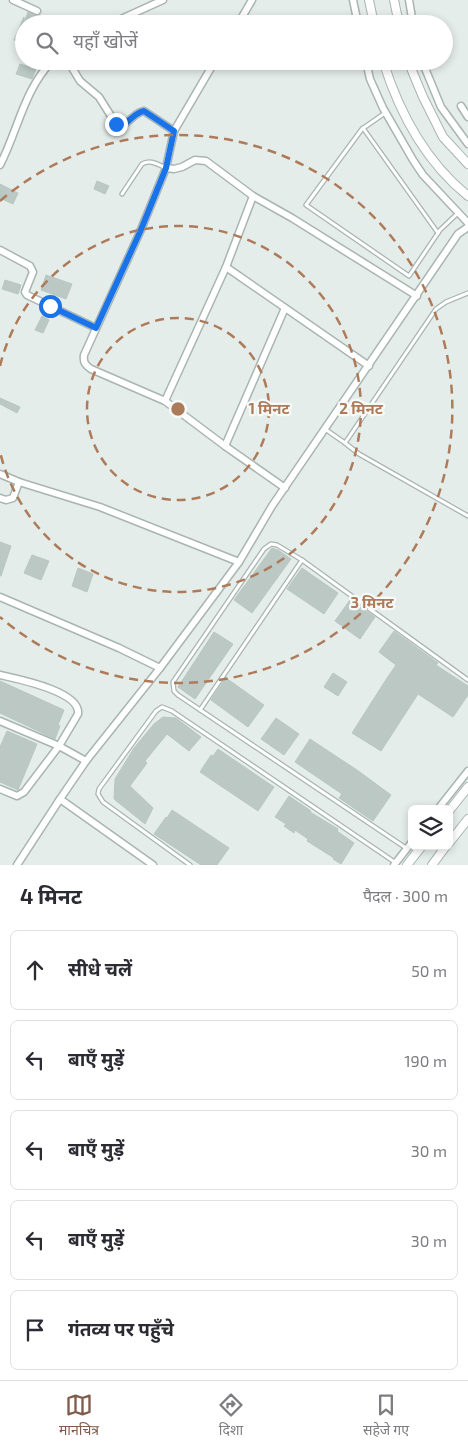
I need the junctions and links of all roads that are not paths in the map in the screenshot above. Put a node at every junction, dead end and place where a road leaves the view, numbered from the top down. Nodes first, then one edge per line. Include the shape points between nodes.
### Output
1 (13, 0) edge
2 (164, 0) edge
3 (252, 0) edge
4 (353, 0) edge
5 (369, 0) edge
6 (394, 0) edge
7 (409, 0) edge
8 (37, 10) dead end
9 (130, 15) edge
10 (243, 15) edge
11 (356, 15) edge
12 (372, 15) edge
13 (397, 15) edge
14 (412, 15) edge
15 (44, 70) edge
16 (73, 70) edge
17 (210, 70) edge
18 (368, 70) edge
19 (386, 70) edge
20 (412, 70) edge
21 (426, 70) edge
22 (460, 106) dead end
23 (385, 112) junction
24 (468, 117) edge
25 (363, 128) junction
26 (174, 131) junction
27 (468, 144) edge
28 (468, 164) edge
29 (0, 165) edge
30 (166, 168) junction
31 (122, 194) dead end
32 (253, 196) junction
33 (468, 196) edge
34 (458, 212) junction
35 (468, 223) edge
36 (468, 227) edge
37 (438, 232) junction
38 (0, 250) edge
39 (226, 267) junction
40 (468, 293) edge
41 (417, 296) junction
42 (285, 308) junction
43 (96, 328) junction
44 (368, 366) junction
45 (165, 401) junction
46 (325, 429) junction
47 (345, 443) junction
48 (225, 446) junction
49 (0, 474) edge
50 (19, 482) junction
51 (285, 488) junction
52 (0, 498) edge
53 (468, 516) edge
54 (302, 560) junction
55 (239, 562) junction
56 (0, 597) edge
57 (160, 668) junction
58 (0, 675) edge
59 (468, 680) edge
60 (200, 710) junction
61 (0, 721) edge
62 (58, 746) junction
63 (86, 761) junction
64 (468, 771) edge
65 (468, 787) edge
66 (0, 789) edge
67 (60, 799) junction
68 (441, 805) edge
69 (453, 806) edge
70 (468, 819) edge
71 (453, 838) edge
72 (407, 849) joint
73 (419, 850) edge
74 (443, 850) edge
75 (395, 864) edge
76 (18, 865) edge
77 (153, 865) edge
78 (190, 865) edge
79 (407, 865) edge
80 (432, 865) edge

1 - 8 street
2 - 9 street
3 - 10 street
4 - 11 street
5 - 12 street
6 - 13 street
7 - 14 street
15 - 29 street via 30,92
16 - 26 street via 80,81 99,97 116,124 126,124 144,111
17 - 26 street
18 - 23 street
19 - 33 street via 394,94 417,138 451,181
20 - 28 street via 443,137
21 - 27 street via 441,107
22 - 24 street
23 - 25 lane
23 - 34 street via 417,167
25 - 37 lane
25 - 37 lane via 306,205 409,276
26 - 30 street
30 - 31 lane via 145,162
30 - 32 street via 174,169 196,160 206,161
30 - 43 street
32 - 39 street
32 - 41 street
34 - 35 street
34 - 37 lane
36 - 41 street via 458,234
38 - 43 street via 33,269 27,295
39 - 42 street
39 - 45 street
40 - 47 lane via 436,309
41 - 44 street
42 - 44 street
42 - 48 street
43 - 45 street via 84,355 85,366
44 - 46 street
45 - 48 street
46 - 47 lane
46 - 51 street
47 - 53 lane
48 - 51 street
49 - 50 street
50 - 52 street via 13,498
50 - 55 street via 100,508
51 - 55 street
54 - 59 lane
54 - 60 lane
54 - 60 lane via 277,545 271,544 264,549 173,682 174,691
55 - 57 street
56 - 57 street
57 - 63 street
58 - 62 street via 52,689 77,706 78,714
60 - 72 lane
61 - 62 street
62 - 63 street
62 - 66 street via 20,795
63 - 67 street
64 - 68 street
65 - 69 street
67 - 76 street
67 - 77 street
70 - 71 street
72 - 75 street
73 - 79 street
74 - 80 street
75 - 78 lane via 162,707 156,710 98,794 103,802

